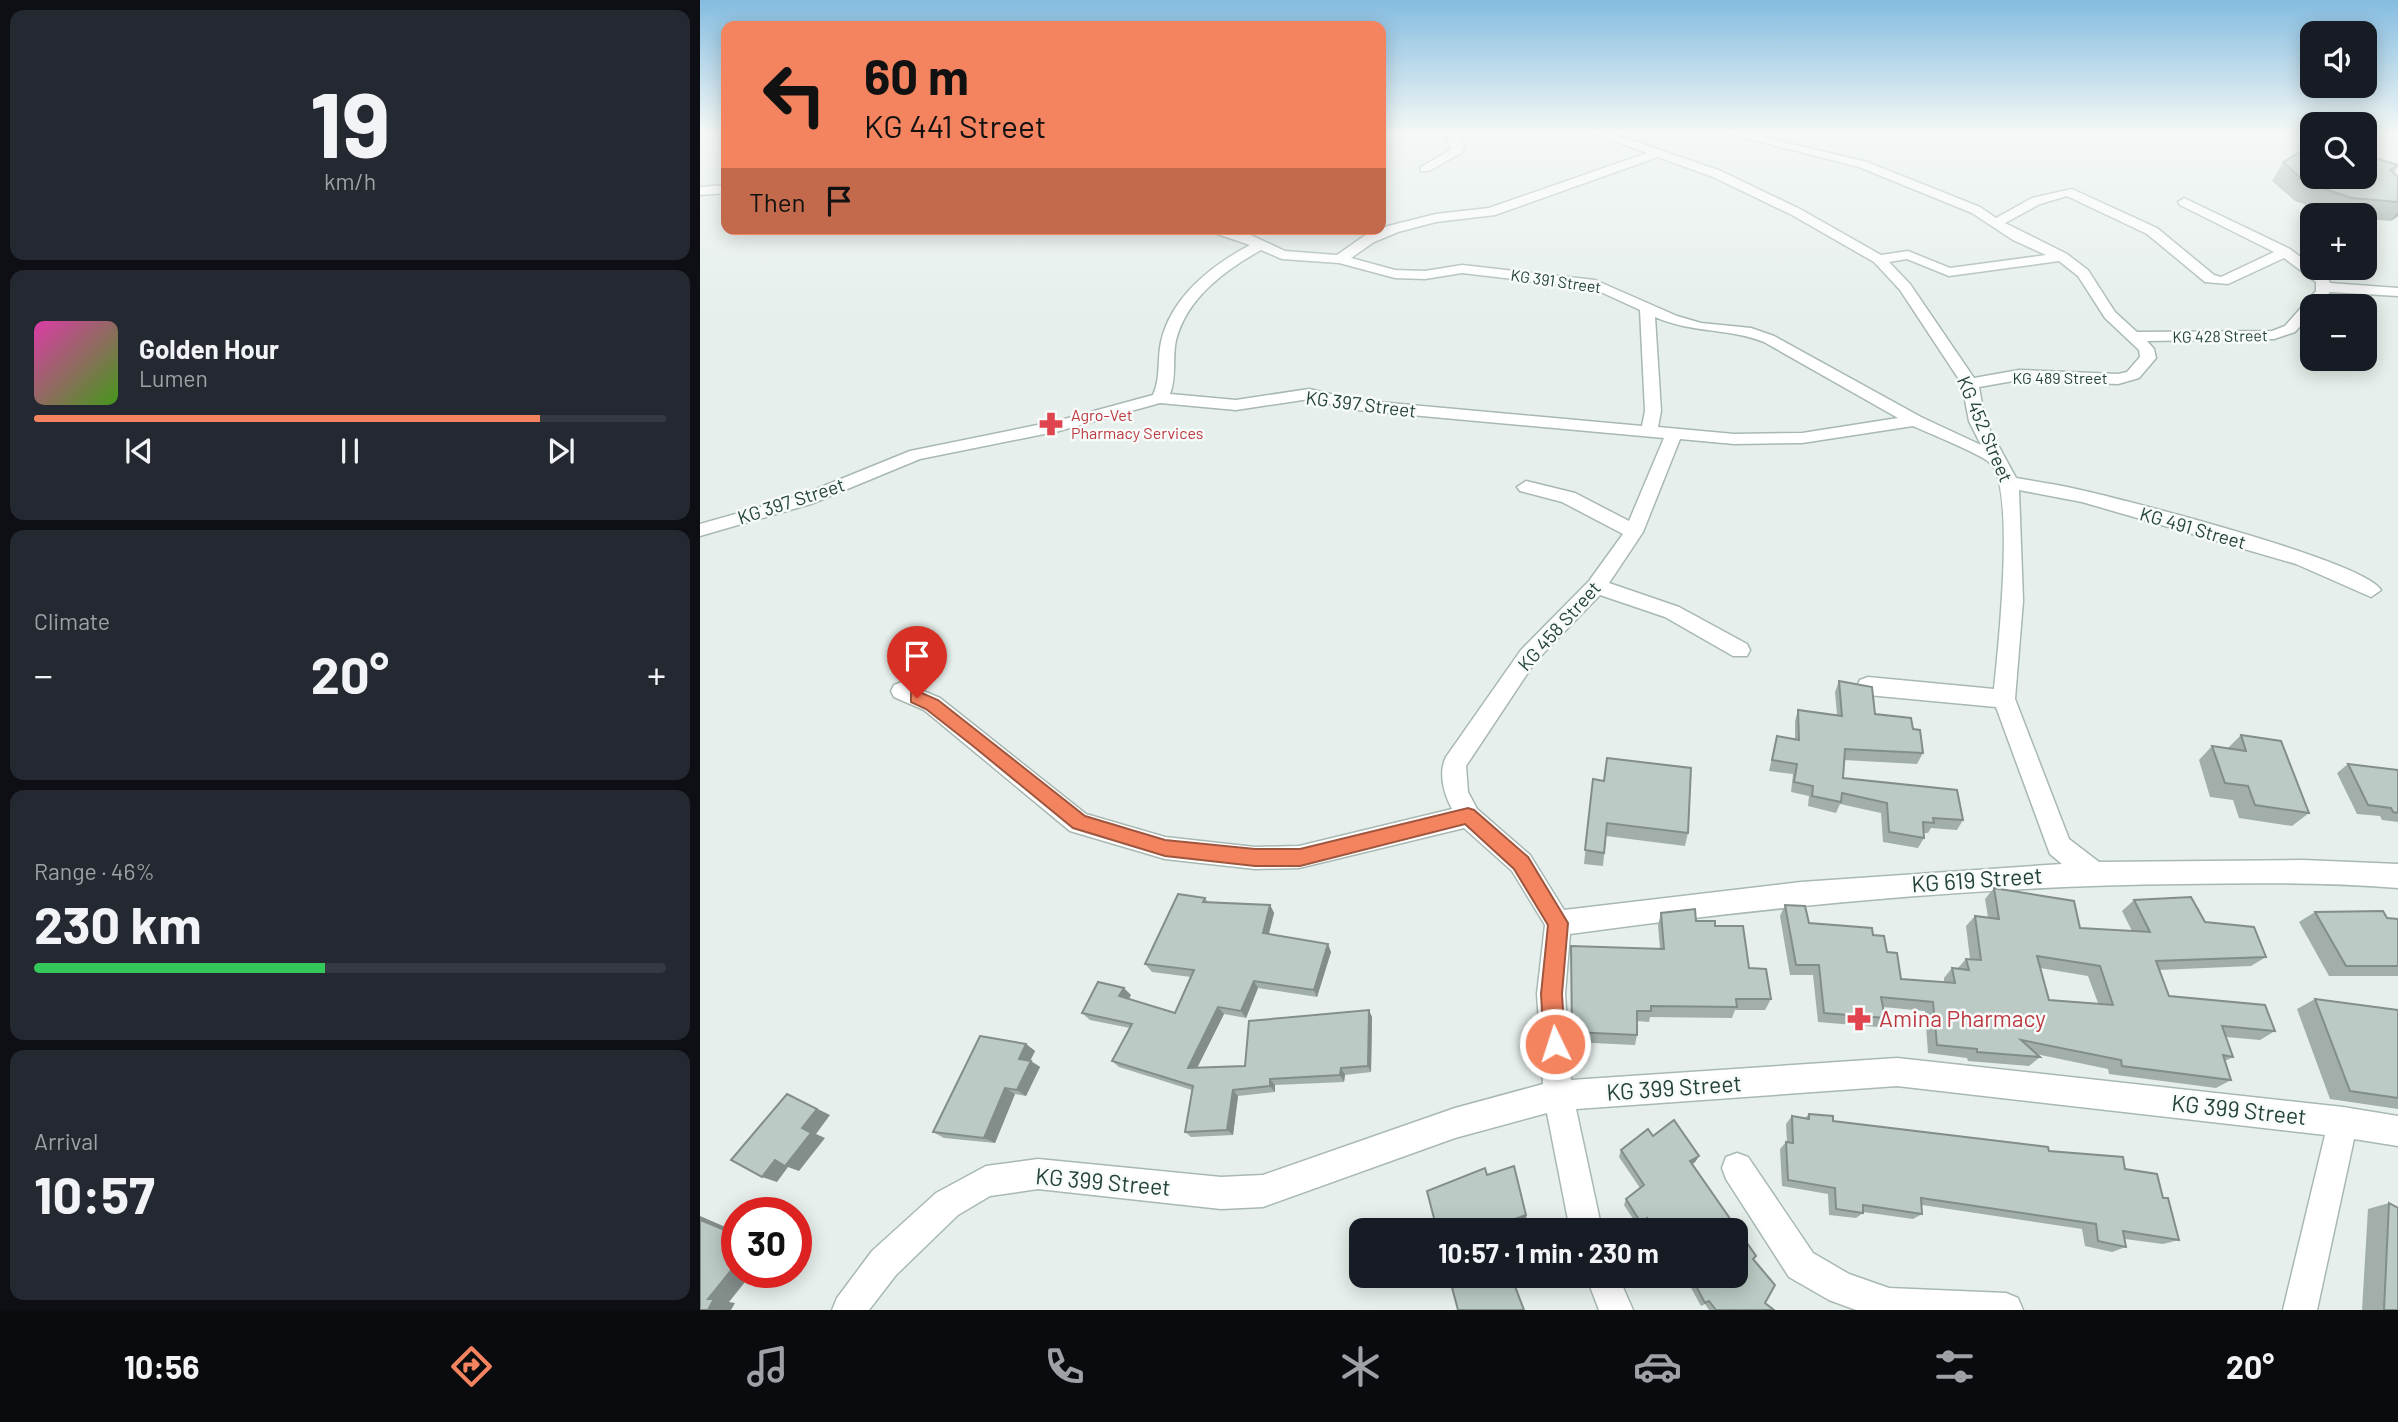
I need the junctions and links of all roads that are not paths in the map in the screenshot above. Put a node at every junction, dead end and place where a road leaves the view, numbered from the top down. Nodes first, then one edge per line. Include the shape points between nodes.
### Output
1 (1548, 192) edge
2 (1755, 192) edge
3 (1934, 192) edge
4 (2068, 192) edge
5 (2068, 192) edge
6 (2184, 202) dead end
7 (1996, 223) junction
8 (1386, 232) edge
9 (1239, 235) edge
10 (1379, 235) edge
11 (1258, 246) junction
12 (2285, 252) junction
13 (2062, 257) junction
14 (1879, 258) junction
15 (1340, 259) junction
16 (2325, 286) junction
17 (2398, 292) edge
18 (1647, 310) junction
19 (2136, 337) junction
20 (1970, 384) junction
21 (1160, 398) junction
22 (1915, 421) junction
23 (1649, 430) junction
24 (1674, 433) junction
25 (1999, 460) junction
26 (2010, 483) junction
27 (1526, 487) dead end
28 (700, 530) edge
29 (1634, 532) junction
30 (1596, 586) junction
31 (2371, 590) dead end
32 (1740, 650) dead end
33 (1868, 686) edge
34 (902, 691) dead end
35 (2004, 699) junction
36 (1468, 816) junction
37 (2092, 872) junction
38 (2398, 876) edge
39 (1558, 923) junction
40 (1558, 1095) junction
41 (2343, 1122) junction
42 (2398, 1131) edge
43 (1737, 1168) dead end
44 (1584, 1218) edge
45 (1607, 1288) edge
46 (849, 1310) edge
47 (1616, 1310) edge
48 (2006, 1310) edge
49 (2300, 1310) edge

1 - 8 street via 1491,212 1436,218
2 - 14 street, KG 452 Street
3 - 7 street
4 - 12 street via 2152,231 2210,279 2223,281
5 - 7 street via 2036,201
6 - 12 street
7 - 13 street
9 - 11 street, KG 391 Street
10 - 15 street
11 - 15 street, KG 391 Street via 1282,255
11 - 21 street via 1214,273 1179,316 1169,338 1168,380
12 - 16 street
13 - 14 street via 1949,272 1908,255
13 - 19 street via 2083,273 2110,315
14 - 20 street, KG 452 Street via 1906,287
15 - 18 street, KG 391 Street via 1395,274 1425,275 1462,268 1595,284
16 - 17 street
16 - 19 street, KG 428 Street via 2290,329 2274,335
18 - 22 street, KG 391 Street via 1700,327 1761,335
18 - 23 street via 1653,411
19 - 20 street, KG 489 Street via 2148,358 2133,375 2118,379 2020,376
20 - 25 street, KG 452 Street via 1978,421
21 - 23 street, KG 397 Street via 1236,405 1309,394 1411,411
21 - 28 street, KG 397 Street via 1059,426 916,455 805,500
22 - 24 street, KG 397 Street via 1802,438 1734,439
22 - 25 street, KG 391 Street
23 - 24 street, KG 397 Street
24 - 29 street, KG 458 Street
25 - 26 street, KG 452 Street
26 - 31 street, KG 491 Street via 2084,496 2303,559
26 - 35 street, KG 452 Street via 2013,601
27 - 29 street via 1580,503
29 - 30 street, KG 458 Street
30 - 32 street via 1672,612
30 - 36 street, KG 458 Street via 1528,656 1454,764 1456,793
33 - 35 street
34 - 36 street via 932,705 1080,823 1165,848 1255,858 1300,857
35 - 37 street, KG 452 Street via 2059,846
36 - 39 street via 1521,863
37 - 38 street, KG 619 Street
37 - 39 street, KG 619 Street via 1739,898
39 - 40 street via 1551,994
40 - 41 street, KG 399 Street via 1897,1072
40 - 44 street
40 - 46 street, KG 399 Street via 1455,1123 1263,1191 1221,1193 1038,1174 986,1181 947,1204 884,1263
41 - 42 street, KG 399 Street
41 - 49 street
43 - 48 street via 1801,1265 1841,1288 1889,1305
45 - 47 street

